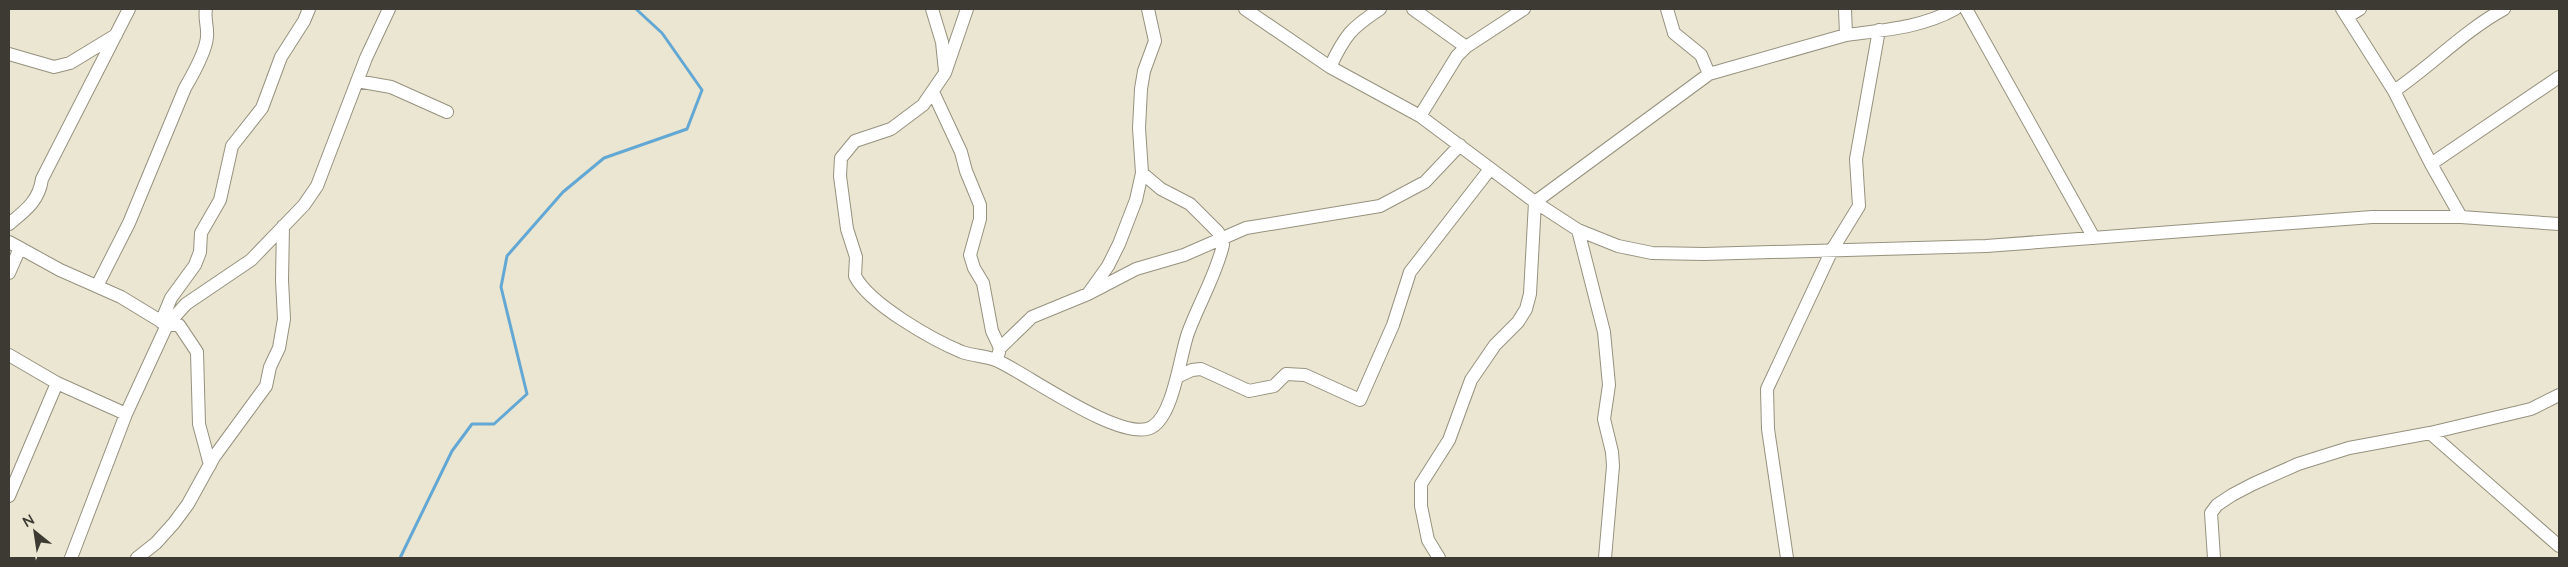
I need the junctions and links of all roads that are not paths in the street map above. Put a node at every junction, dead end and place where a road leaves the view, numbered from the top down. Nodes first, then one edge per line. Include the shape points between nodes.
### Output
1 (129, 9) edge
2 (206, 9) edge
3 (309, 9) edge
4 (389, 9) edge
5 (932, 9) edge
6 (967, 9) edge
7 (1148, 9) edge
8 (1245, 9) edge
9 (1380, 9) edge
10 (1413, 9) edge
11 (1524, 9) edge
12 (1667, 9) edge
13 (1845, 9) edge
14 (1955, 9) edge
15 (1966, 9) edge
16 (2360, 9) edge
17 (2504, 9) edge
18 (2344, 13) edge
19 (1879, 30) junction
20 (116, 34) junction
21 (1846, 35) junction
22 (1466, 47) junction
23 (9, 54) edge
24 (1330, 66) junction
25 (945, 73) junction
26 (1709, 74) junction
27 (2559, 77) edge
28 (357, 81) junction
29 (2394, 91) junction
30 (933, 92) junction
31 (447, 112) dead end
32 (1420, 116) junction
33 (1460, 145) junction
34 (2430, 164) junction
35 (1490, 169) junction
36 (1142, 173) junction
37 (1535, 202) junction
38 (2462, 216) junction
39 (9, 224) edge
40 (2559, 224) edge
41 (284, 226) junction
42 (1578, 230) junction
43 (2094, 238) junction
44 (1222, 239) junction
45 (15, 244) edge
46 (1832, 250) junction
47 (9, 273) edge
48 (97, 286) junction
49 (1088, 294) junction
50 (164, 324) junction
51 (998, 354) junction
52 (9, 355) edge
53 (1179, 376) junction
54 (57, 382) junction
55 (2559, 395) edge
56 (126, 414) junction
57 (2430, 433) junction
58 (210, 465) junction
59 (9, 496) edge
60 (2559, 546) edge
61 (72, 558) edge
62 (138, 558) edge
63 (1439, 558) edge
64 (1605, 558) edge
65 (1787, 558) edge
66 (2214, 558) edge

1 - 20 street
2 - 48 street via 207,37 129,223
3 - 50 street via 275,70 262,108 232,146 220,200 201,233 200,252 195,265 171,298
4 - 28 street
5 - 25 street via 942,42
6 - 25 street
7 - 36 street via 1155,41 1141,89
8 - 24 street
9 - 24 street via 1344,37
10 - 22 street
11 - 22 street
12 - 26 street via 1674,33 1701,55
13 - 21 street
14 - 19 street via 1914,26
15 - 43 street
16 - 18 street
17 - 29 street via 2471,30
18 - 29 street
19 - 21 street
19 - 46 street via 1856,159 1860,206
20 - 23 street via 70,63 54,67
20 - 39 street via 42,179 40,192 32,204
21 - 26 street
22 - 32 street
24 - 32 street
25 - 30 street
26 - 37 street
27 - 34 street
28 - 31 street via 391,87
28 - 41 street via 317,186
29 - 34 street
30 - 51 street via 961,152 980,205 980,219 970,255 983,283
30 - 51 street via 923,105 891,129 855,141 841,158 840,176 847,229 856,257 855,276 893,314 917,329 960,351
32 - 33 street
33 - 35 street
33 - 44 street via 1425,182 1380,206 1260,224
34 - 38 street
35 - 37 street
35 - 53 street via 1410,272 1393,325 1360,400 1302,375 1286,374 1274,386 1249,391 1201,369
36 - 44 street via 1161,189 1190,204
36 - 49 street via 1136,200 1119,244
37 - 42 street
37 - 63 street via 1530,294 1526,309 1471,380 1449,440 1421,484 1421,506 1428,540
38 - 40 street
38 - 43 street via 2372,217
41 - 50 street via 251,260 186,304
41 - 58 street via 284,319 279,348 266,386
42 - 46 street via 1618,246 1652,253
42 - 64 street via 1604,332 1609,385 1604,419 1613,466
43 - 46 street via 1986,246
44 - 49 street via 1136,269
44 - 53 street via 1221,255 1188,333
45 - 47 street
45 - 48 street via 60,270
46 - 65 street via 1767,389 1768,430
48 - 50 street
49 - 51 street via 1032,317
50 - 56 street
50 - 58 street via 178,325 197,352 199,424
51 - 53 street via 1067,401 1127,429 1147,429 1159,420
52 - 54 street
54 - 56 street
54 - 59 street
55 - 57 street via 2531,408
56 - 61 street
57 - 60 street
57 - 66 street via 2349,448 2298,464 2232,495 2211,513
58 - 62 street via 174,523

